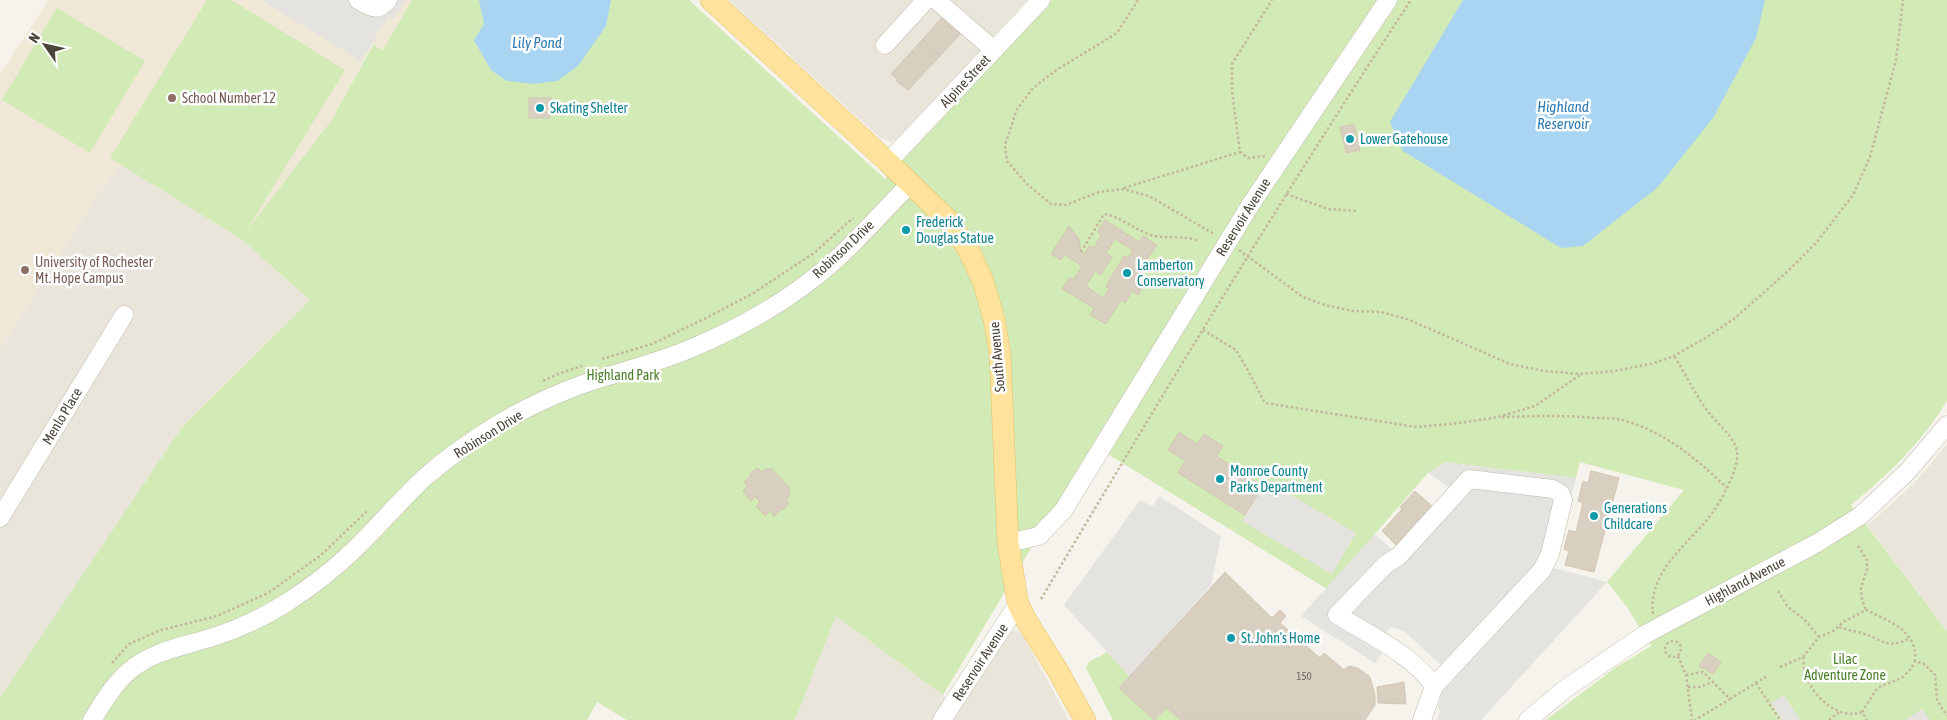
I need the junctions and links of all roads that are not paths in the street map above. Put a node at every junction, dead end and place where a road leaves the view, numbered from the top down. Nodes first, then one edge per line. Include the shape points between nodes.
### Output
1 (358, 0) edge
2 (388, 0) edge
3 (711, 0) edge
4 (926, 0) edge
5 (936, 0) edge
6 (1041, 0) edge
7 (1388, 0) edge
8 (885, 45) dead end
9 (994, 50) junction
10 (888, 162) junction
11 (910, 184) junction
12 (124, 315) dead end
13 (1947, 425) edge
14 (0, 518) edge
15 (1008, 543) junction
16 (1018, 604) junction
17 (1434, 686) junction
18 (92, 720) edge
19 (942, 720) edge
20 (1085, 720) edge
21 (1422, 720) edge
22 (1528, 720) edge

1 - 2 street via 373,9
3 - 10 main road, South Avenue
4 - 8 street
5 - 9 street
6 - 9 street, Alpine Street
7 - 15 street, Reservoir Avenue via 1251,204 1063,511 1039,536
9 - 10 street, Alpine Street
10 - 11 main road, South Avenue
11 - 15 main road, South Avenue via 948,220 968,249 983,281 994,319 1000,352
11 - 18 street, Robinson Drive via 815,277 757,316 692,348 589,382 500,423 457,451 425,478 344,560 302,593 243,626 152,655 138,663 112,689
12 - 14 street, Menlo Place
13 - 22 street, Highland Avenue via 1907,472 1860,516 1817,543 1644,635 1565,689
15 - 16 main road, South Avenue
16 - 19 street, Reservoir Avenue
16 - 20 main road, South Avenue
17 - 17 street via 1542,570 1550,554 1563,500 1560,493 1469,479 1399,556 1386,564 1337,615 1417,667
17 - 21 street

